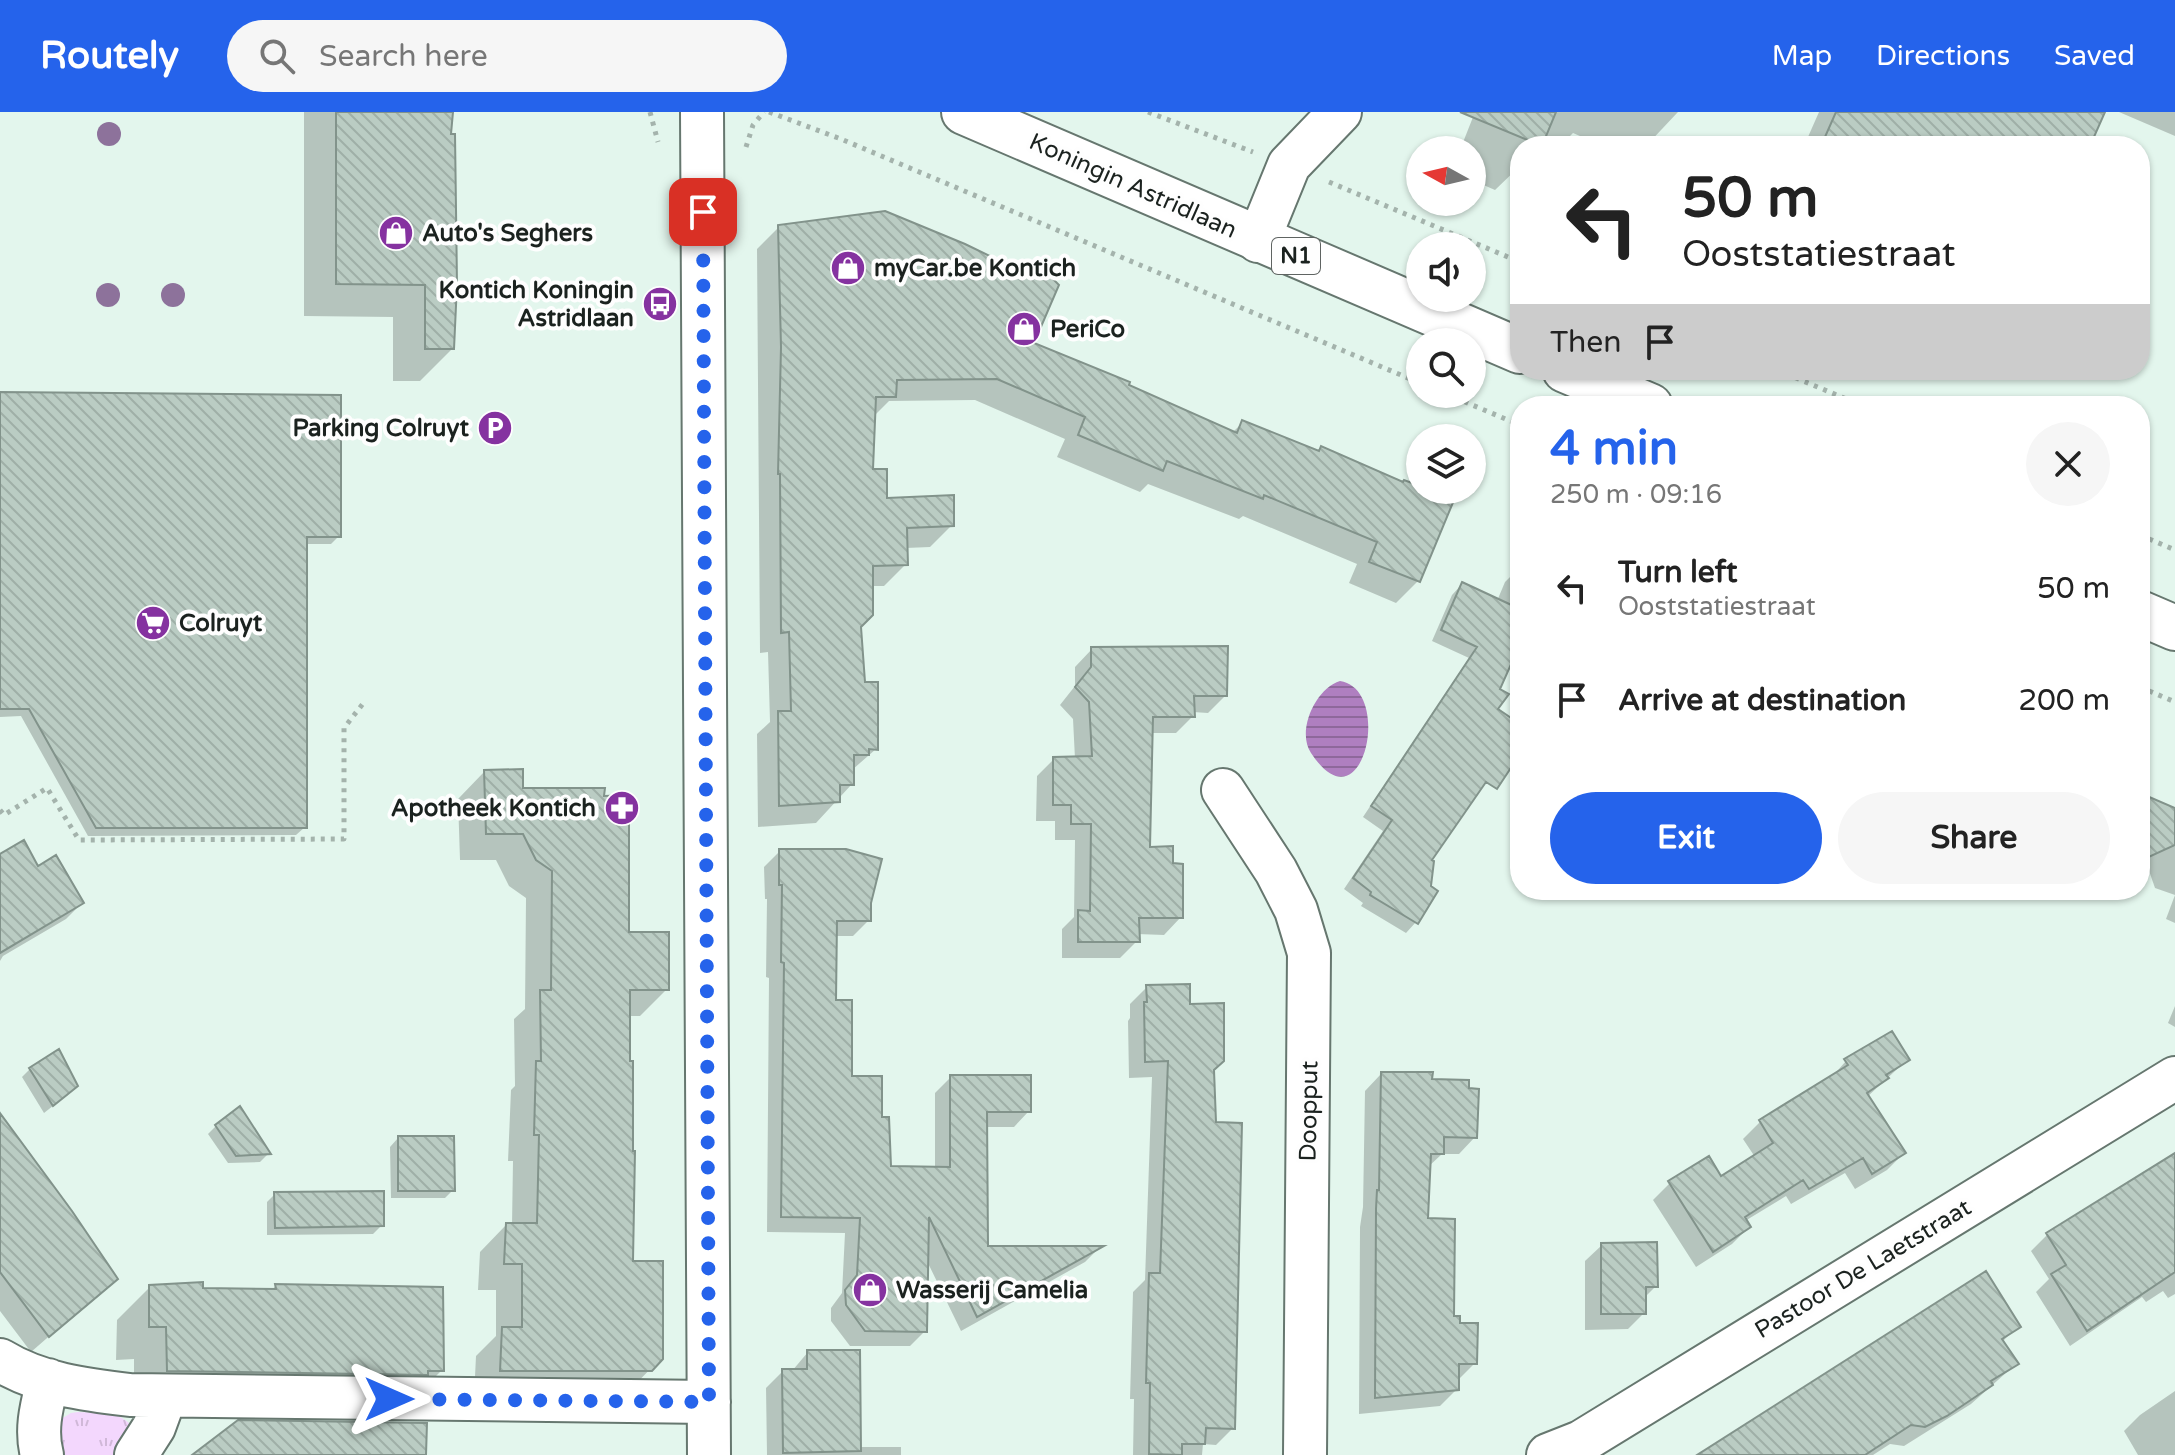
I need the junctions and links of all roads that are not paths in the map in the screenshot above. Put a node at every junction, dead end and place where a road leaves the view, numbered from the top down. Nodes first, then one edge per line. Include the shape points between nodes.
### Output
1 (702, 112) edge
2 (964, 112) edge
3 (1340, 112) edge
4 (1258, 241) junction
5 (1510, 347) edge
6 (1589, 380) edge
7 (1626, 396) edge
8 (2150, 617) edge
9 (2175, 628) edge
10 (1223, 790) dead end
11 (2175, 1078) edge
12 (0, 1360) edge
13 (48, 1380) junction
14 (165, 1397) junction
15 (709, 1402) junction
16 (42, 1455) edge
17 (136, 1455) edge
18 (709, 1455) edge
19 (1305, 1455) edge
20 (1548, 1455) edge

1 - 15 street
2 - 4 main road, Koningin Astridlaan / N1
3 - 4 street, Koningin Astridlaan via 1289,165
4 - 5 main road, Koningin Astridlaan / N1
6 - 7 main road
8 - 9 main road
10 - 19 street, Doopput via 1276,871 1309,953
11 - 20 street, Pastoor De Laetstraat via 1581,1442
12 - 13 street
13 - 14 street
13 - 16 street via 39,1421
14 - 15 street
14 - 17 street
15 - 18 street

